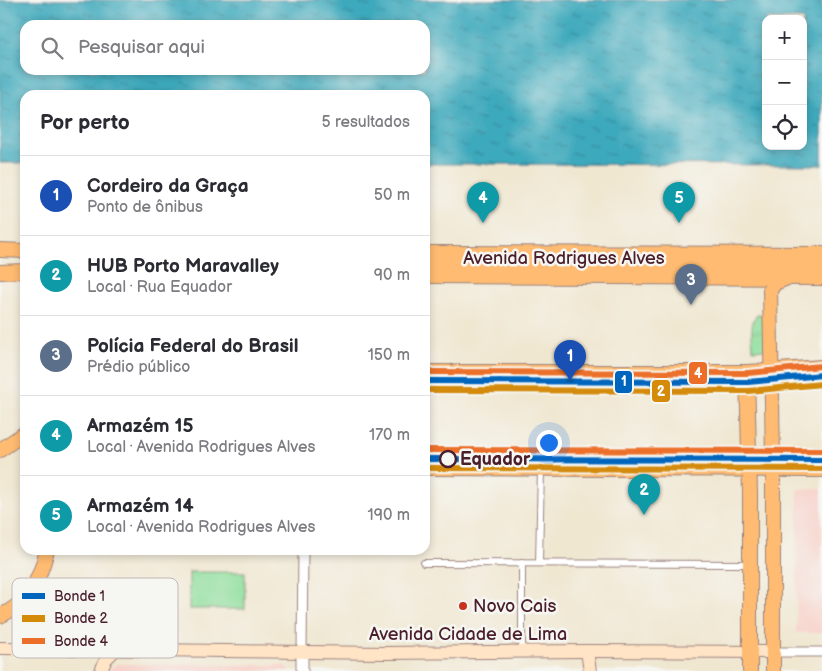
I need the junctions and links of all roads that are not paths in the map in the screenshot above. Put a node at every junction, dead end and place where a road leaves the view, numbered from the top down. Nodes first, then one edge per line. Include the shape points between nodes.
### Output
1 (0, 250) edge
2 (20, 251) edge
3 (430, 253) edge
4 (822, 254) edge
5 (0, 265) edge
6 (20, 265) edge
7 (430, 267) edge
8 (822, 268) edge
9 (20, 272) edge
10 (0, 273) edge
11 (430, 276) edge
12 (787, 278) junction
13 (822, 278) edge
14 (822, 368) edge
15 (772, 371) junction
16 (430, 372) edge
17 (748, 372) junction
18 (20, 436) edge
19 (0, 450) edge
20 (430, 468) edge
21 (540, 468) junction
22 (749, 469) junction
23 (773, 470) junction
24 (822, 470) edge
25 (46, 555) edge
26 (303, 555) edge
27 (424, 563) dead end
28 (522, 563) junction
29 (539, 563) junction
30 (749, 564) junction
31 (38, 578) edge
32 (12, 610) edge
33 (0, 616) edge
34 (178, 651) edge
35 (588, 651) junction
36 (302, 652) junction
37 (522, 652) junction
38 (750, 652) junction
39 (772, 652) junction
40 (822, 652) edge
41 (107, 658) edge
42 (101, 671) edge
43 (302, 671) edge
44 (590, 671) edge
45 (750, 671) edge
46 (772, 671) edge

1 - 2 main road
3 - 4 main road, Avenida Rodrigues Alves
5 - 6 main road
7 - 8 main road, Avenida Rodrigues Alves
9 - 10 main road
11 - 12 main road, Avenida Rodrigues Alves
12 - 13 main road, Avenida Rodrigues Alves
12 - 15 main road via 775,283 770,290
14 - 15 main road
15 - 17 main road
15 - 23 main road
16 - 17 main road
17 - 22 main road
18 - 19 main road
20 - 21 main road
21 - 22 main road
21 - 29 street
22 - 23 main road
22 - 30 main road
23 - 24 main road
23 - 39 main road
25 - 31 main road
26 - 36 street
27 - 28 street
28 - 29 street
28 - 37 street
29 - 30 street
30 - 38 main road
32 - 33 main road
34 - 36 main road, Avenida Cidade de Lima
35 - 37 main road, Avenida Cidade de Lima
35 - 38 main road, Avenida Cidade de Lima
35 - 44 main road
36 - 37 main road, Avenida Cidade de Lima
36 - 43 street
38 - 39 main road, Avenida Cidade de Lima
38 - 45 main road
39 - 40 street, Avenida Cidade de Lima
39 - 46 main road
41 - 42 main road

